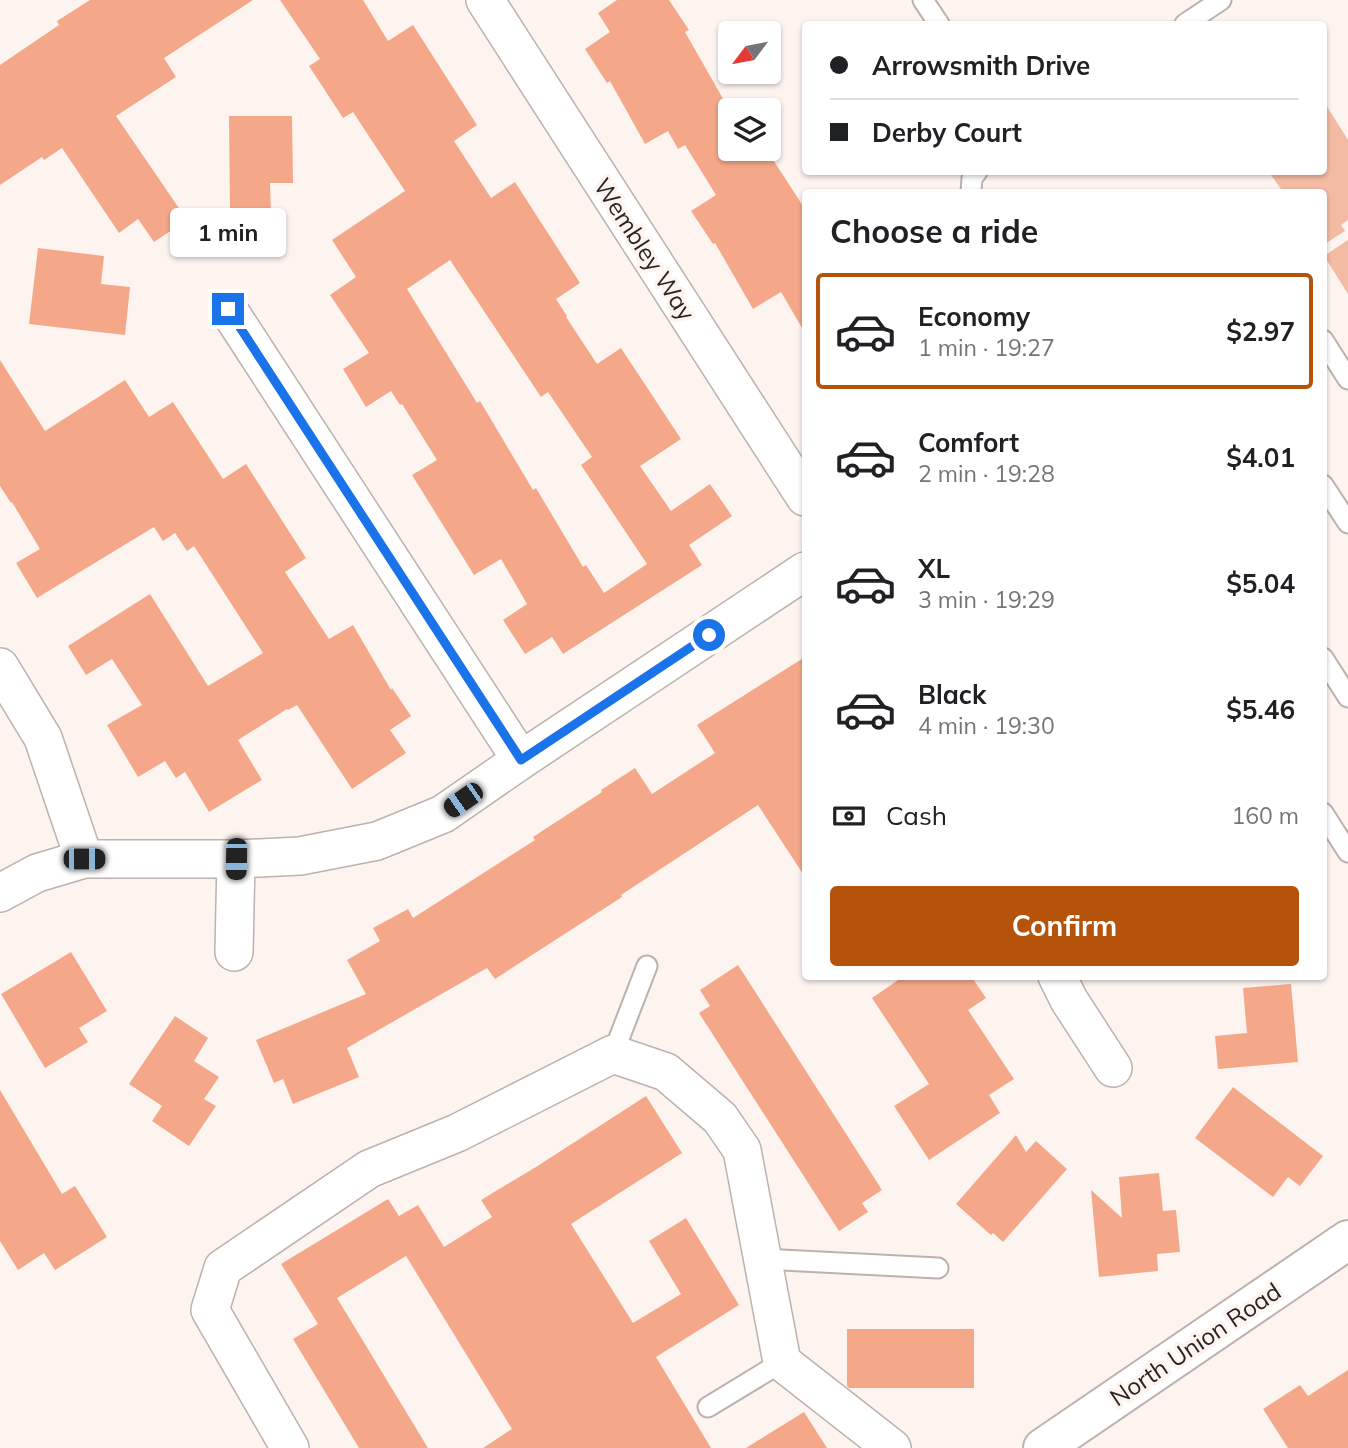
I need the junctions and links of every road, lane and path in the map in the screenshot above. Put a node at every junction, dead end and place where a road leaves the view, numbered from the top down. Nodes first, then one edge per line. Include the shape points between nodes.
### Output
1 (485, 0) edge
2 (923, 0) edge
3 (1221, 0) edge
4 (937, 21) edge
5 (1190, 21) edge
6 (228, 309) dead end
7 (1327, 346) edge
8 (1348, 379) edge
9 (1327, 491) edge
10 (802, 492) edge
11 (1348, 523) edge
12 (802, 573) edge
13 (1327, 663) edge
14 (0, 667) edge
15 (1348, 697) edge
16 (521, 760) junction
17 (1327, 820) edge
18 (1348, 852) edge
19 (84, 859) junction
20 (236, 859) junction
21 (0, 893) edge
22 (234, 952) dead end
23 (647, 966) dead end
24 (1059, 980) edge
25 (613, 1054) junction
26 (1112, 1068) dead end
27 (1348, 1240) edge
28 (762, 1259) junction
29 (939, 1268) dead end
30 (782, 1362) junction
31 (708, 1407) dead end
32 (290, 1448) edge
33 (892, 1448) edge
34 (1043, 1448) edge

1 - 10 street, Wembley Way
2 - 4 lane
3 - 5 lane
6 - 16 street
7 - 8 lane
9 - 11 lane
12 - 16 street
13 - 15 lane
14 - 19 street via 43,738
16 - 20 street via 443,814 377,841 300,856
17 - 18 lane
19 - 20 street
19 - 21 street via 37,873
20 - 22 street
23 - 25 lane
24 - 26 street
25 - 28 street via 666,1072 720,1118 742,1150
25 - 32 street via 457,1133 369,1168 223,1268 210,1310
27 - 34 street, North Union Road
28 - 29 lane
28 - 30 street
30 - 31 lane
30 - 33 street

